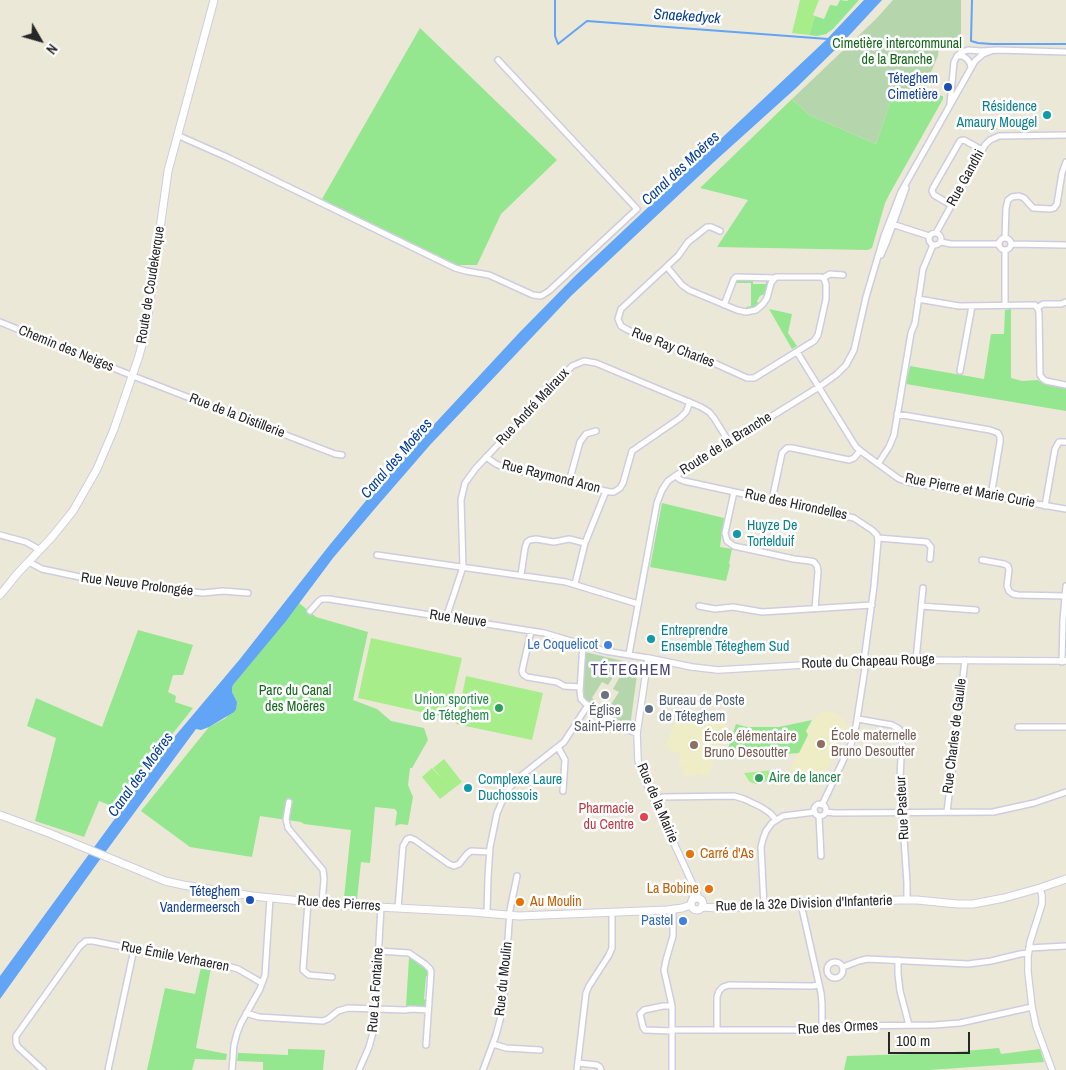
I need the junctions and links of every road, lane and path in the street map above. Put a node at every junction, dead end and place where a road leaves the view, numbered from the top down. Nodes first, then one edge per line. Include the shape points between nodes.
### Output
1 (214, 0) edge
2 (994, 50) junction
3 (1066, 52) edge
4 (957, 56) junction
5 (498, 60) dead end
6 (971, 69) junction
7 (950, 105) junction
8 (177, 135) junction
9 (1066, 135) edge
10 (982, 150) junction
11 (1066, 162) edge
12 (951, 205) junction
13 (891, 223) junction
14 (720, 231) dead end
15 (936, 233) junction
16 (929, 236) junction
17 (1005, 238) junction
18 (941, 242) junction
19 (999, 244) junction
20 (1011, 244) junction
21 (933, 245) junction
22 (1066, 245) edge
23 (1005, 250) junction
24 (667, 267) junction
25 (843, 275) dead end
26 (775, 278) junction
27 (823, 278) junction
28 (918, 299) junction
29 (1066, 302) edge
30 (724, 304) junction
31 (1005, 305) junction
32 (972, 306) junction
33 (1037, 308) junction
34 (0, 322) edge
35 (797, 352) junction
36 (960, 372) dead end
37 (133, 376) junction
38 (1066, 385) edge
39 (818, 387) junction
40 (690, 402) junction
41 (897, 414) junction
42 (596, 431) dead end
43 (729, 442) junction
44 (1066, 442) edge
45 (860, 451) junction
46 (342, 455) dead end
47 (486, 457) junction
48 (878, 464) junction
49 (675, 476) junction
50 (569, 482) junction
51 (606, 491) junction
52 (734, 492) junction
53 (991, 496) junction
54 (772, 500) junction
55 (1045, 506) junction
56 (1066, 509) edge
57 (0, 535) edge
58 (878, 538) junction
59 (585, 543) junction
60 (40, 550) junction
61 (378, 555) dead end
62 (930, 559) dead end
63 (982, 560) dead end
64 (29, 562) junction
65 (463, 567) junction
66 (521, 575) junction
67 (575, 584) junction
68 (1066, 586) edge
69 (923, 588) dead end
70 (248, 593) dead end
71 (0, 595) edge
72 (1065, 596) edge
73 (638, 604) junction
74 (872, 605) junction
75 (699, 606) dead end
76 (921, 606) junction
77 (815, 609) junction
78 (976, 610) dead end
79 (310, 611) dead end
80 (446, 618) junction
81 (531, 631) junction
82 (583, 644) junction
83 (629, 654) junction
84 (648, 658) junction
85 (865, 660) junction
86 (916, 660) junction
87 (965, 660) junction
88 (1065, 662) edge
89 (580, 687) junction
90 (588, 705) junction
91 (858, 719) junction
92 (1018, 727) dead end
93 (1066, 727) edge
94 (637, 733) junction
95 (558, 747) junction
96 (563, 791) dead end
97 (1066, 792) edge
98 (654, 800) junction
99 (290, 802) dead end
100 (822, 805) junction
101 (826, 812) junction
102 (947, 812) junction
103 (902, 813) junction
104 (816, 814) junction
105 (0, 815) edge
106 (776, 820) junction
107 (489, 852) junction
108 (821, 856) dead end
109 (517, 876) dead end
110 (1066, 881) edge
111 (1040, 890) junction
112 (270, 898) junction
113 (907, 900) junction
114 (694, 901) junction
115 (308, 902) junction
116 (322, 903) junction
117 (801, 904) junction
118 (764, 906) junction
119 (381, 907) junction
120 (398, 908) junction
121 (673, 909) junction
122 (612, 912) junction
123 (487, 913) junction
124 (510, 916) junction
125 (1066, 946) edge
126 (134, 950) junction
127 (379, 951) junction
128 (1029, 951) junction
129 (898, 960) junction
130 (843, 968) dead end
131 (332, 977) dead end
132 (262, 983) junction
133 (819, 985) junction
134 (672, 1006) junction
135 (1032, 1007) junction
136 (376, 1009) junction
137 (428, 1010) junction
138 (246, 1013) junction
139 (909, 1026) junction
140 (822, 1028) junction
141 (672, 1030) junction
142 (717, 1030) junction
143 (493, 1044) junction
144 (426, 1045) dead end
145 (540, 1050) dead end
146 (578, 1063) junction
147 (43, 1070) edge
148 (108, 1070) edge
149 (232, 1070) edge
150 (359, 1070) edge
151 (482, 1070) edge
152 (577, 1070) edge
153 (601, 1070) edge
154 (672, 1070) edge
155 (1052, 1070) edge

1 - 8 main road, Route de Coudekerque
2 - 3 street
2 - 4 street via 966,50
2 - 6 street, Route de la Branche via 979,56
4 - 6 street via 967,59
4 - 7 street, Route de la Branche
5 - 8 street via 637,209 541,296 489,275 455,268
6 - 7 street, Route de la Branche
7 - 13 street, Route de la Branche via 901,192
8 - 37 main road, Route de Coudekerque via 166,182 146,328
9 - 10 street, Rue Gandhi via 997,136
10 - 12 street, Rue Gandhi
10 - 12 street via 960,141 941,173 932,192
11 - 17 street via 1054,208 1033,208 1019,196 1008,200
12 - 15 street, Rue Gandhi
13 - 16 street
13 - 39 street, Route de la Branche via 875,266 851,357 840,372
14 - 24 street, Rue Ray Charles via 704,228
15 - 16 street
15 - 18 street via 941,236
16 - 21 street
17 - 19 street
17 - 20 street
18 - 19 street
18 - 21 street
19 - 23 street
20 - 22 street
20 - 23 street
21 - 28 street via 924,266
23 - 31 street
24 - 30 street via 688,289
24 - 35 street, Rue Ray Charles via 621,309 618,319 622,327 687,351 745,378 756,377
25 - 27 street
26 - 27 street
26 - 30 street via 736,277
26 - 30 street via 766,300 756,310 743,312
27 - 35 street via 826,299 818,335
28 - 32 street
28 - 41 street
29 - 33 street via 1043,304
31 - 32 street
31 - 33 street via 1034,305
32 - 36 street
33 - 38 street via 1040,375 1046,381
34 - 37 street, Chemin des Neiges
35 - 39 street
37 - 46 street, Rue de la Distillerie
37 - 60 main road, Route de Coudekerque via 92,479 70,514
39 - 43 street, Route de la Branche
39 - 45 street, Rue Pierre et Marie Curie
40 - 43 street, Rue André Malraux via 711,414
40 - 47 street, Rue André Malraux via 596,363 579,362
40 - 51 street, Rue Raymond Aron via 680,418 632,451 623,484 614,492
41 - 48 street via 892,440
41 - 53 street via 998,434 1000,442
42 - 50 street via 586,434 580,443
43 - 49 street, Route de la Branche
44 - 55 street via 1056,447
45 - 48 street, Rue Pierre et Marie Curie
45 - 54 street via 849,460 787,448 782,453
47 - 50 street, Rue Raymond Aron via 503,467
47 - 65 street, Rue André Malraux via 470,476 463,491
48 - 53 street, Rue Pierre et Marie Curie via 906,481
49 - 52 street, Rue des Hirondelles
49 - 73 street, Route de la Branche via 657,500
50 - 51 street, Rue Raymond Aron
51 - 59 street
52 - 54 street, Rue des Hirondelles
52 - 77 street via 726,541 734,546 814,562 818,570
53 - 55 street, Rue Pierre et Marie Curie
54 - 58 street, Rue des Hirondelles via 856,519
55 - 56 street, Rue Pierre et Marie Curie
57 - 60 street via 26,542
58 - 62 street via 927,542 931,547
58 - 74 street
59 - 66 street via 569,539 554,542 530,540
59 - 67 street
60 - 64 main road, Route de Coudekerque
61 - 65 street
63 - 72 street via 1008,566 1007,588 1013,594
64 - 70 street, Rue Neuve Prolongée via 42,569 147,588
64 - 71 main road, Route de Coudekerque
65 - 66 street
65 - 80 street, Rue André Malraux
66 - 67 street
67 - 73 street
68 - 72 street
69 - 76 street
72 - 88 street
73 - 83 street, Route de la Branche
74 - 77 street
74 - 85 street
75 - 77 street via 760,612
76 - 78 street
76 - 86 street
79 - 80 street, Rue Neuve via 319,601 326,599
80 - 81 street, Rue Neuve
81 - 82 street, Rue Neuve
81 - 89 street via 522,674 564,686
82 - 83 street, Rue Neuve
82 - 89 street
83 - 84 street, Rue Neuve
84 - 85 street, Route du Chapeau Rouge via 718,670
84 - 94 street, Rue de la Mairie
85 - 86 street, Route du Chapeau Rouge
85 - 91 street
86 - 87 street, Route du Chapeau Rouge
87 - 88 street, Route du Chapeau Rouge
87 - 102 street, Rue Charles de Gaulle
89 - 90 street via 580,698
90 - 94 street
90 - 95 street
91 - 100 street via 851,744
91 - 103 street, Rue Pasteur via 891,724 900,732
92 - 93 street
94 - 98 street, Rue de la Mairie via 638,762
95 - 96 street via 565,762
95 - 107 street via 521,776 507,792 497,813
97 - 102 street, Rue Charles de Gaulle via 1027,805 988,812
98 - 106 street via 663,797 734,796 761,807
98 - 114 street, Rue de la Mairie via 689,878
99 - 116 street via 286,819 288,828 323,870
100 - 101 street
100 - 104 street via 815,808
101 - 103 street, Rue Charles de Gaulle
101 - 104 street via 823,816
102 - 103 street, Rue Charles de Gaulle
103 - 113 street, Rue Pasteur
104 - 106 street via 786,815
104 - 108 street
105 - 112 main road, Rue des Pierres via 174,883
106 - 118 street via 767,829 762,842
107 - 120 street via 471,851 454,866 414,840 406,839
107 - 123 street
109 - 124 street, Rue du Moulin
110 - 111 main road, Rue de la 32e Division d'Infanterie
111 - 113 main road, Rue de la 32e Division d'Infanterie via 973,907
111 - 128 street via 1042,904
112 - 115 main road, Rue des Pierres
112 - 132 street
113 - 117 main road, Rue de la 32e Division d'Infanterie
114 - 118 main road, Rue de la 32e Division d'Infanterie via 696,910 702,907
114 - 121 main road, Rue des Pierres via 685,908
115 - 116 main road, Rue des Pierres
115 - 131 street via 303,970 308,975
116 - 119 main road, Rue des Pierres
117 - 118 main road, Rue de la 32e Division d'Infanterie
117 - 133 street
119 - 120 main road, Rue des Pierres
119 - 127 street, Rue La Fontaine
120 - 123 main road, Rue des Pierres
121 - 122 main road, Rue des Pierres
121 - 134 street via 673,934 664,968
122 - 124 main road, Rue des Pierres
122 - 146 street via 612,948 586,993
123 - 124 main road, Rue des Pierres
124 - 143 street, Rue du Moulin via 504,1002
125 - 128 street
126 - 132 street, Rue Émile Verhaeren via 233,967
126 - 147 street, Rue Émile Verhaeren via 88,940 80,946 15,1041
126 - 148 street
127 - 136 street, Rue La Fontaine
127 - 137 street via 408,953 429,967
128 - 129 street via 968,964
128 - 135 street
129 - 130 street via 864,959
129 - 139 street via 900,991
132 - 138 street
133 - 140 street
133 - 142 street via 723,987 717,998
134 - 141 street
134 - 141 street, Rue des Ormes via 646,1009 640,1014 645,1030
135 - 139 street, Rue des Ormes via 956,1023
135 - 155 street
136 - 137 street
136 - 138 street via 341,1009 323,1021 259,1017
136 - 150 street, Rue La Fontaine via 372,1038
137 - 144 street
138 - 149 street via 235,1039
139 - 140 street, Rue des Ormes
140 - 142 street, Rue des Ormes
141 - 142 street, Rue des Ormes
141 - 154 street
143 - 145 street
143 - 151 street, Rue du Moulin
146 - 152 street
146 - 153 street via 597,1065

